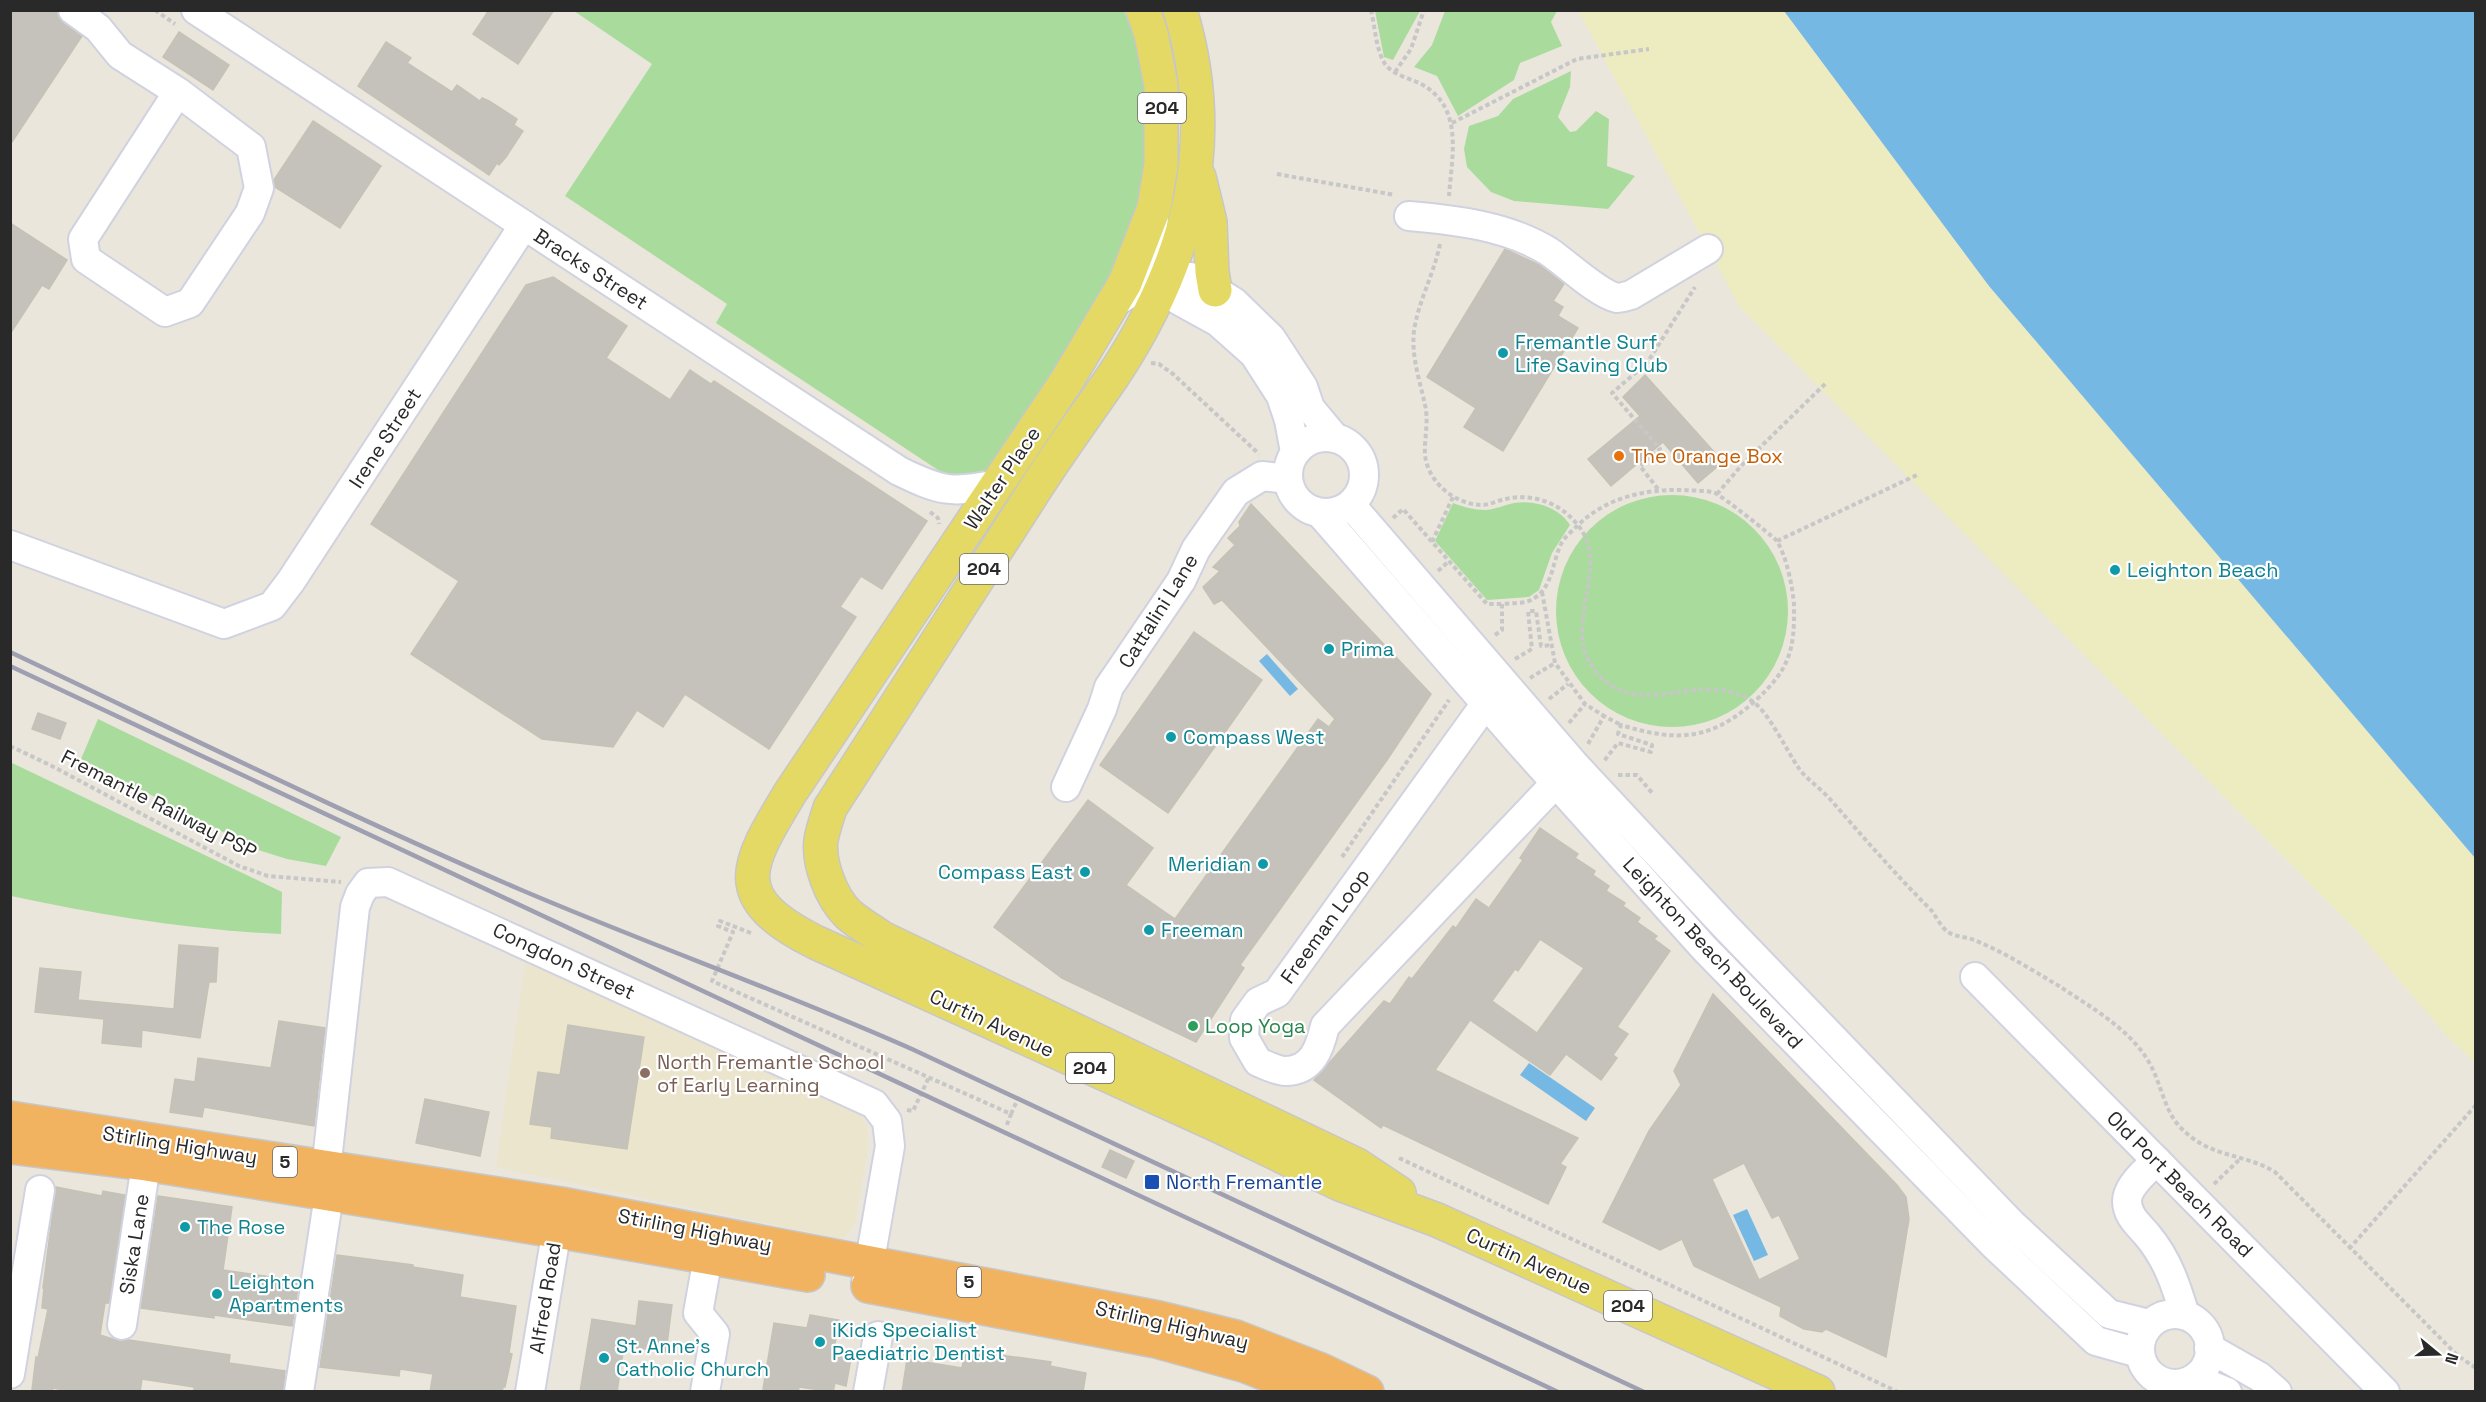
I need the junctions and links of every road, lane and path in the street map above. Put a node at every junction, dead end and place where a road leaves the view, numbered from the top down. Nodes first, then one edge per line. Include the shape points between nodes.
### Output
1 (73, 10) edge
2 (196, 10) edge
3 (1143, 10) edge
4 (1180, 10) edge
5 (1371, 10) edge
6 (1424, 10) edge
7 (1649, 48) dead end
8 (1395, 72) junction
9 (178, 92) junction
10 (1452, 123) junction
11 (1196, 166) junction
12 (1154, 208) junction
13 (1409, 216) dead end
14 (1445, 220) junction
15 (524, 225) junction
16 (1708, 249) dead end
17 (1166, 278) junction
18 (1696, 285) dead end
19 (1215, 290) junction
20 (1114, 303) junction
21 (1827, 382) dead end
22 (1335, 438) junction
23 (1292, 465) junction
24 (1919, 474) dead end
25 (998, 484) junction
26 (1658, 489) junction
27 (1717, 494) junction
28 (1454, 497) junction
29 (1351, 505) junction
30 (922, 506) dead end
31 (1320, 513) junction
32 (1578, 525) junction
33 (939, 528) dead end
34 (1777, 541) junction
35 (10, 545) edge
36 (1542, 592) junction
37 (1502, 604) junction
38 (1552, 645) junction
39 (1474, 648) junction
40 (1555, 663) junction
41 (1532, 677) dead end
42 (1498, 683) junction
43 (1568, 684) junction
44 (1548, 701) dead end
45 (1754, 702) junction
46 (1585, 704) junction
47 (1604, 716) junction
48 (1569, 723) dead end
49 (1621, 725) junction
50 (1593, 735) dead end
51 (10, 746) edge
52 (1603, 763) dead end
53 (1564, 773) junction
54 (1066, 787) dead end
55 (824, 866) joint
56 (368, 883) junction
57 (756, 896) joint
58 (733, 932) dead end
59 (1975, 977) dead end
60 (929, 1077) junction
61 (1016, 1103) dead end
62 (2475, 1105) edge
63 (913, 1111) dead end
64 (1011, 1114) junction
65 (10, 1118) edge
66 (1006, 1127) dead end
67 (10, 1147) edge
68 (1398, 1158) dead end
69 (2241, 1158) junction
70 (2157, 1161) junction
71 (146, 1164) junction
72 (326, 1186) junction
73 (40, 1190) dead end
74 (2196, 1201) junction
75 (558, 1218) junction
76 (1437, 1220) junction
77 (2012, 1224) junction
78 (1993, 1244) junction
79 (2349, 1249) junction
80 (708, 1257) junction
81 (868, 1275) junction
82 (16, 1298) edge
83 (2185, 1315) junction
84 (2149, 1324) junction
85 (122, 1325) dead end
86 (878, 1336) dead end
87 (2209, 1348) junction
88 (2139, 1353) junction
89 (2475, 1368) edge
90 (10, 1374) edge
91 (2195, 1379) junction
92 (298, 1392) edge
93 (530, 1392) edge
94 (705, 1392) edge
95 (868, 1392) edge
96 (1311, 1392) edge
97 (1367, 1392) edge
98 (1818, 1392) edge
99 (1898, 1392) edge
100 (2227, 1392) edge
101 (2277, 1392) edge
102 (2385, 1392) edge

1 - 9 street via 98,28 120,55
2 - 15 street, Bracks Street
3 - 12 main road, 204 via 1161,85 1161,165
4 - 11 main road, 204 via 1197,97
5 - 8 path via 1380,54 1385,65
6 - 8 path via 1411,49
7 - 10 path via 1577,59
8 - 10 path via 1433,92 1445,105
9 - 9 street via 251,147 258,188 250,213 190,303 165,312 86,259 83,239
10 - 14 path
11 - 17 main road, 204 via 1185,226
11 - 19 main road via 1210,222
12 - 17 street via 1157,261
12 - 20 main road, Walter Place / 204
13 - 14 street
14 - 16 street via 1522,237 1618,298 1631,295
14 - 28 path via 1415,323 1413,346 1425,406 1426,462 1433,477
15 - 25 street, Bracks Street via 899,471 945,490
15 - 35 street, Irene Street via 272,606 224,624
17 - 19 street via 1191,277
17 - 20 street via 1143,285
17 - 23 street via 1178,300 1224,327 1254,354 1269,375 1289,420
17 - 55 main road, Walter Place / 204 via 1114,374 1046,471 830,808 821,840
18 - 26 path via 1647,363 1612,393 1660,449 1640,466
19 - 22 street via 1234,302 1272,338 1303,387 1310,408
20 - 25 main road, Walter Place / 204
21 - 27 path
22 - 23 street via 1313,440
22 - 29 street via 1352,447 1363,465 1364,478
23 - 31 street via 1292,491 1299,502
23 - 54 street, Cattalini Lane via 1262,476 1236,492 1108,687
24 - 34 path
25 - 57 main road, Walter Place / 204 via 762,840 753,875
26 - 27 path
26 - 32 path via 1615,500
27 - 34 path
28 - 32 path via 1483,505 1519,496 1533,497 1564,511
28 - 37 path via 1432,542 1488,604
29 - 31 street
29 - 39 street, Leighton Beach Boulevard
30 - 33 path via 938,518
31 - 42 street, Leighton Beach Boulevard
32 - 36 path via 1562,543
32 - 45 path via 1590,547 1591,576 1583,611 1583,644 1595,671 1621,691 1641,697 1712,688
34 - 45 path via 1793,586 1794,633 1785,665 1773,685
36 - 37 path via 1531,600
36 - 38 path
37 - 39 path via 1502,630
38 - 40 path
38 - 42 path via 1540,646 1536,611 1528,611 1532,649
39 - 42 street, Leighton Beach Boulevard
40 - 41 path
40 - 43 path
42 - 53 street, Leighton Beach Boulevard
42 - 53 street, Freeman Loop via 1277,993 1258,1002 1245,1020 1244,1038 1258,1062 1285,1071 1305,1065 1319,1050 1325,1026
43 - 44 path
43 - 46 path
45 - 49 path via 1732,721 1703,733 1653,735
45 - 69 path via 1799,768 1932,910 1948,933 2004,954 2130,1037 2148,1059 2179,1127 2198,1144
46 - 47 path
46 - 48 path
47 - 49 path
47 - 50 path
49 - 52 path via 1618,734 1652,745 1651,752 1618,743
51 - 56 path, Fremantle Railway PSP via 239,866 268,876
53 - 77 street, Leighton Beach Boulevard
53 - 78 street, Leighton Beach Boulevard via 1704,948
55 - 76 main road, Curtin Avenue / 204 via 839,903 882,938 1358,1165
56 - 72 street via 355,907
56 - 81 street, Congdon Street via 395,883 873,1104 887,1120 890,1146
57 - 76 main road, Curtin Avenue / 204 via 766,911 787,928 815,942 1340,1184
58 - 60 path via 712,981
59 - 70 street, Old Port Beach Road
60 - 63 path
60 - 64 path
61 - 64 path
62 - 79 path
64 - 66 path
65 - 72 highway, Stirling Highway / 5
67 - 71 highway, Stirling Highway / 5
68 - 99 path
69 - 74 path
69 - 79 path via 2275,1172
70 - 74 street, Old Port Beach Road
70 - 83 street via 2127,1199 2130,1215 2171,1270
71 - 72 highway, Stirling Highway / 5
71 - 85 street, Siska Lane
72 - 75 highway, Stirling Highway / 5
72 - 92 street
73 - 82 street
74 - 102 street, Old Port Beach Road
75 - 80 highway, Stirling Highway / 5
75 - 81 highway, Stirling Highway / 5
75 - 93 street, Alfred Road
76 - 98 main road, Curtin Avenue / 204
77 - 78 street
77 - 84 street, Leighton Beach Boulevard via 2109,1314
78 - 88 street, Leighton Beach Boulevard via 2097,1341
79 - 89 path
80 - 81 highway, Stirling Highway / 5
80 - 94 street via 699,1313 715,1334
81 - 96 highway, Stirling Highway / 5 via 1156,1341 1246,1366
81 - 97 highway, Stirling Highway / 5 via 1159,1318 1236,1337
82 - 90 street
83 - 84 street via 2167,1314
83 - 87 street via 2200,1324
84 - 88 street via 2141,1335
86 - 95 street
87 - 91 street via 2210,1356
87 - 101 street via 2260,1377
88 - 91 street via 2145,1370 2159,1382 2176,1385
91 - 100 street

